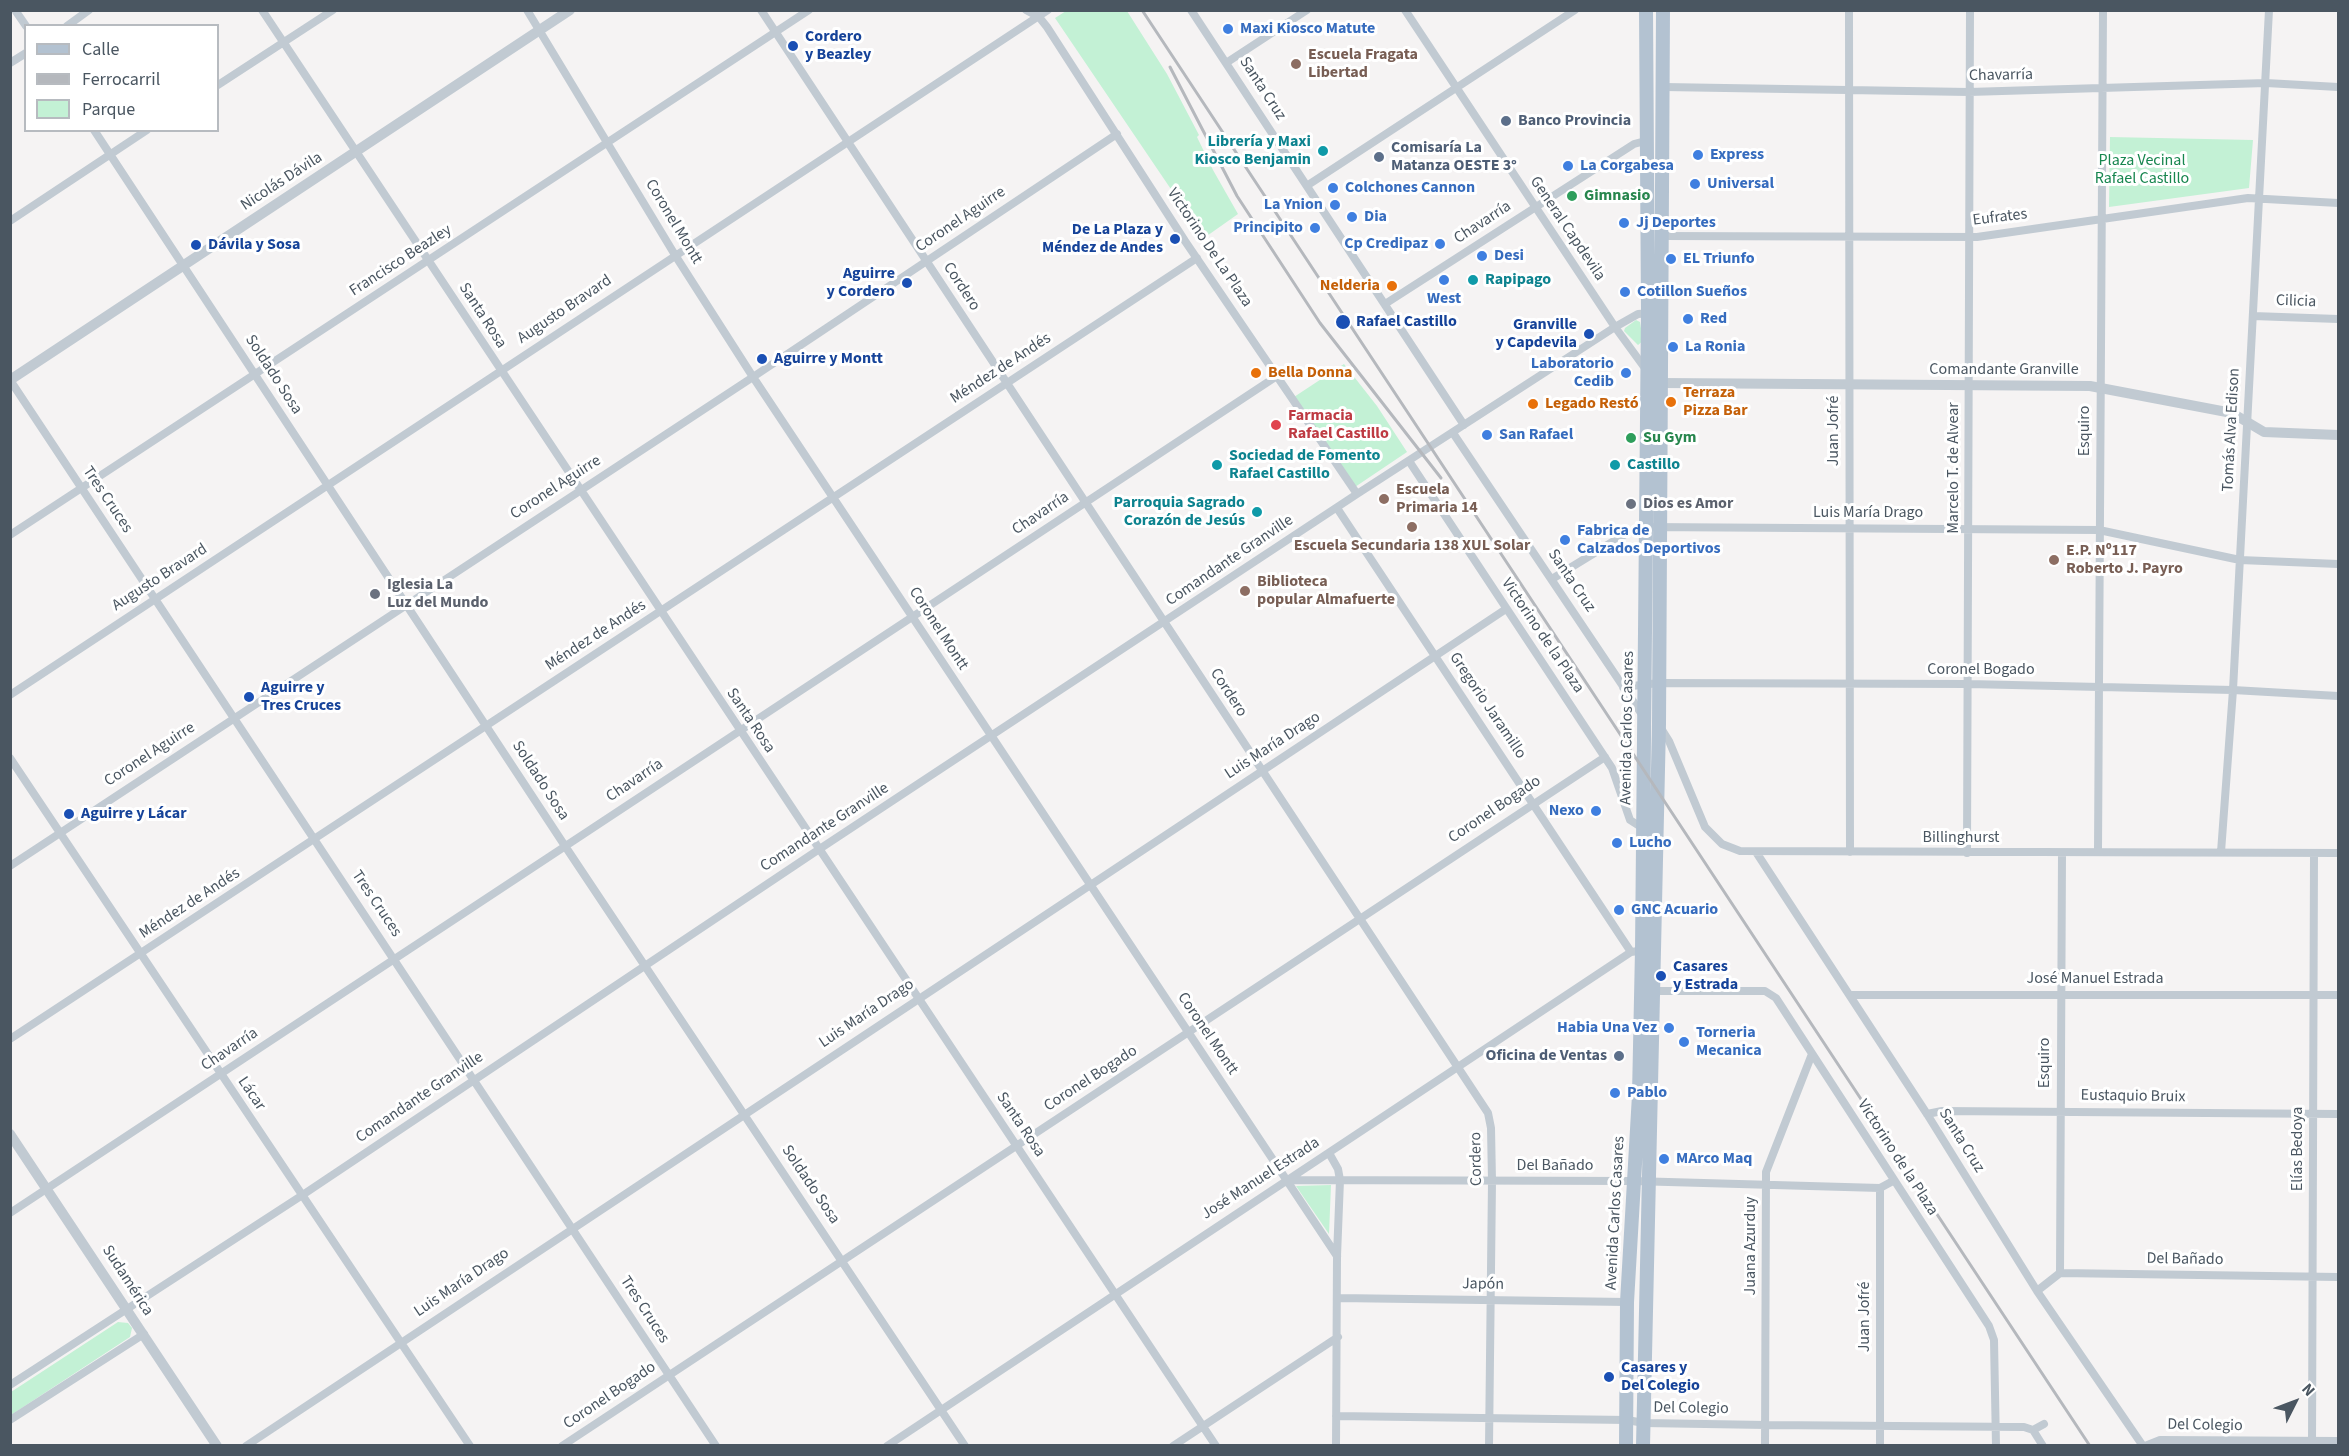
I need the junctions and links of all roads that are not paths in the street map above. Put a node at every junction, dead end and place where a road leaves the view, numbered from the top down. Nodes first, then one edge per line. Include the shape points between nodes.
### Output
1 (15, 10) edge
2 (89, 10) edge
3 (262, 10) edge
4 (333, 10) edge
5 (527, 10) edge
6 (570, 10) edge
7 (761, 10) edge
8 (809, 10) edge
9 (1026, 10) edge
10 (1048, 10) edge
11 (1191, 10) edge
12 (1307, 10) edge
13 (1405, 10) edge
14 (1575, 10) edge
15 (1646, 10) edge
16 (1663, 10) edge
17 (1849, 10) edge
18 (1970, 10) edge
19 (2103, 10) edge
20 (2269, 10) edge
21 (1039, 17) junction
22 (25, 24) edge
23 (69, 24) edge
24 (540, 31) junction
25 (776, 33) junction
26 (283, 43) junction
27 (24, 54) edge
28 (10, 63) edge
29 (1227, 63) junction
30 (2266, 83) junction
31 (219, 85) edge
32 (1664, 87) junction
33 (2338, 87) edge
34 (1456, 88) junction
35 (2103, 88) junction
36 (1849, 89) junction
37 (1970, 92) junction
38 (95, 132) edge
39 (144, 132) edge
40 (1117, 134) junction
41 (1648, 140) junction
42 (1663, 141) junction
43 (608, 142) junction
44 (847, 142) junction
45 (355, 152) junction
46 (110, 154) junction
47 (1308, 185) junction
48 (2259, 198) junction
49 (2338, 203) edge
50 (1535, 207) junction
51 (2102, 220) junction
52 (10, 221) edge
53 (1662, 236) junction
54 (1970, 237) junction
55 (1850, 238) junction
56 (675, 255) junction
57 (1197, 258) junction
58 (428, 261) junction
59 (926, 261) junction
60 (183, 264) junction
61 (1385, 304) junction
62 (1655, 313) junction
63 (2253, 316) junction
64 (2338, 319) edge
65 (1615, 327) junction
66 (500, 371) junction
67 (1648, 372) junction
68 (255, 374) junction
69 (1277, 376) junction
70 (753, 377) junction
71 (10, 380) edge
72 (1006, 383) junction
73 (1661, 383) junction
74 (1849, 384) junction
75 (1969, 385) junction
76 (2100, 387) junction
77 (2247, 423) junction
78 (1464, 425) junction
79 (1453, 433) junction
80 (2338, 435) edge
81 (1409, 461) junction
82 (328, 485) junction
83 (82, 489) junction
84 (580, 489) junction
85 (1357, 494) junction
86 (834, 497) junction
87 (1085, 503) junction
88 (1337, 508) junction
89 (1653, 527) junction
90 (1969, 528) junction
91 (1849, 529) junction
92 (2099, 530) junction
93 (10, 535) edge
94 (2240, 560) junction
95 (2338, 564) edge
96 (1551, 579) junction
97 (156, 599) junction
98 (406, 604) junction
99 (1506, 609) junction
100 (660, 612) junction
101 (912, 617) junction
102 (1164, 623) junction
103 (1436, 657) junction
104 (1652, 684) junction
105 (1968, 684) junction
106 (1849, 685) junction
107 (2099, 686) junction
108 (1623, 687) junction
109 (2233, 690) junction
110 (10, 695) edge
111 (2338, 696) edge
112 (1643, 717) junction
113 (234, 718) junction
114 (1659, 724) junction
115 (486, 727) junction
116 (738, 730) junction
117 (992, 737) junction
118 (1605, 757) junction
119 (10, 758) edge
120 (1261, 771) junction
121 (1534, 802) junction
122 (1644, 829) junction
123 (59, 833) junction
124 (315, 840) junction
125 (565, 846) junction
126 (818, 850) junction
127 (1756, 852) junction
128 (1850, 852) junction
129 (2098, 852) junction
130 (2221, 852) junction
131 (1968, 853) junction
132 (2062, 853) junction
133 (2338, 853) edge
134 (2314, 854) junction
135 (10, 866) edge
136 (1090, 886) junction
137 (1360, 919) junction
138 (1643, 951) junction
139 (141, 954) junction
140 (394, 959) junction
141 (645, 966) junction
142 (1648, 992) junction
143 (2061, 994) junction
144 (1851, 995) junction
145 (2315, 995) junction
146 (2338, 995) edge
147 (917, 999) junction
148 (1189, 1033) junction
149 (10, 1039) edge
150 (1812, 1054) junction
151 (1458, 1067) junction
152 (220, 1075) junction
153 (474, 1080) junction
154 (2060, 1112) junction
155 (1927, 1114) junction
156 (2313, 1114) junction
157 (2338, 1114) edge
158 (744, 1115) junction
159 (10, 1134) edge
160 (1016, 1146) junction
161 (1329, 1153) junction
162 (1287, 1180) junction
163 (1340, 1180) junction
164 (1893, 1180) junction
165 (1492, 1181) junction
166 (1633, 1181) junction
167 (1649, 1183) junction
168 (1766, 1184) junction
169 (47, 1188) junction
170 (1880, 1188) junction
171 (301, 1196) junction
172 (10, 1213) edge
173 (572, 1228) junction
174 (1337, 1256) junction
175 (843, 1261) junction
176 (2060, 1273) junction
177 (2312, 1277) junction
178 (2338, 1277) edge
179 (2037, 1292) junction
180 (1114, 1293) junction
181 (1338, 1298) junction
182 (1491, 1300) junction
183 (1627, 1302) junction
184 (127, 1308) junction
185 (144, 1334) junction
186 (1338, 1337) junction
187 (401, 1342) junction
188 (669, 1375) junction
189 (10, 1385) edge
190 (941, 1409) junction
191 (1336, 1416) junction
192 (1490, 1419) junction
193 (10, 1420) edge
194 (1627, 1420) junction
195 (1644, 1423) junction
196 (2044, 1424) dead end
197 (1766, 1425) junction
198 (1203, 1426) junction
199 (1880, 1426) junction
200 (1996, 1426) junction
201 (2033, 1430) junction
202 (2338, 1442) edge
203 (2312, 1444) edge
204 (217, 1446) edge
205 (246, 1446) edge
206 (470, 1446) edge
207 (562, 1446) edge
208 (716, 1446) edge
209 (887, 1446) edge
210 (965, 1446) edge
211 (1173, 1446) edge
212 (1216, 1446) edge
213 (1336, 1446) edge
214 (1489, 1446) edge
215 (1626, 1446) edge
216 (1643, 1446) edge
217 (1765, 1446) edge
218 (1880, 1446) edge
219 (1996, 1446) edge
220 (2043, 1446) edge
221 (2144, 1446) edge

1 - 22 street
2 - 23 street
3 - 26 street, Santa Rosa
4 - 26 street
5 - 24 street, Coronel Montt
6 - 24 street, Nicolás Dávila
7 - 25 street, Cordero
8 - 25 street, Francisco Beazley
9 - 21 street
10 - 21 street, Augusto Bravard
11 - 29 street, Santa Cruz
12 - 29 street
13 - 34 street, General Capdevila
14 - 34 street
15 - 41 main road, Avenida Carlos Casares
16 - 32 main road, Avenida Carlos Casares
17 - 36 street, Juan Jofré
18 - 37 street, Marcelo T. de Alvear
19 - 35 street, Esquiro
20 - 30 street, Tomás Alva Edison
21 - 40 street, Victorino De La Plaza
21 - 44 street, Augusto Bravard
24 - 43 street, Coronel Montt
24 - 45 street, Nicolás Dávila
25 - 43 street, Francisco Beazley
25 - 44 street, Cordero
26 - 31 street
26 - 45 street, Santa Rosa
27 - 28 street
29 - 47 street, Santa Cruz
30 - 33 street, Chavarría
30 - 35 street, Chavarría
30 - 48 street, Tomás Alva Edison
32 - 36 street, Chavarría
32 - 42 main road, Avenida Carlos Casares
34 - 47 street
34 - 50 street, General Capdevila
35 - 37 street, Chavarría
35 - 51 street, Esquiro
36 - 37 street, Chavarría
36 - 55 street, Juan Jofré
37 - 54 street, Marcelo T. de Alvear
38 - 46 street, Soldado Sosa
39 - 46 street
40 - 57 street, Victorino De La Plaza
40 - 59 street, Coronel Aguirre
41 - 42 street, Chavarría
41 - 50 street, Chavarría via 1634,144
41 - 62 main road, Avenida Carlos Casares
42 - 53 main road, Avenida Carlos Casares
43 - 56 street, Coronel Montt
43 - 58 street, Francisco Beazley
44 - 56 street, Augusto Bravard
44 - 59 street, Cordero
45 - 58 street, Santa Rosa
45 - 60 street, Nicolás Dávila
46 - 52 street
46 - 60 street, Soldado Sosa
47 - 61 street, Santa Cruz
48 - 49 street, Eufrates
48 - 51 street, Eufrates
48 - 63 street, Tomás Alva Edison
50 - 61 street, Chavarría
50 - 65 street, General Capdevila
51 - 54 street, Eufrates
51 - 76 street, Esquiro
53 - 55 street, Eufrates
53 - 62 main road, Avenida Carlos Casares
54 - 55 street, Eufrates
54 - 75 street, Marcelo T. de Alvear
55 - 74 street, Juan Jofré
56 - 66 street, Augusto Bravard
56 - 70 street, Coronel Montt
57 - 69 street, Victorino De La Plaza
57 - 72 street, Méndez de Andés
58 - 66 street, Santa Rosa
58 - 68 street, Francisco Beazley
59 - 70 street, Coronel Aguirre
59 - 72 street, Cordero
60 - 68 street, Soldado Sosa
60 - 71 street, Nicolás Dávila
61 - 78 street, Santa Cruz
62 - 65 street, Comandante Granville via 1638,314
62 - 67 main road, Avenida Carlos Casares
62 - 73 main road, Avenida Carlos Casares
63 - 64 street, Cilicia
63 - 77 street, Tomás Alva Edison
65 - 67 street, General Capdevila
65 - 78 street, Comandante Granville
66 - 82 street, Augusto Bravard
66 - 84 street, Santa Rosa
67 - 89 main road, Avenida Carlos Casares
68 - 82 street, Soldado Sosa
68 - 83 street, Francisco Beazley
69 - 85 street, Victorino De La Plaza
69 - 87 street, Chavarría
70 - 84 street, Coronel Aguirre
70 - 86 street, Coronel Montt
71 - 83 street, Tres Cruces
72 - 86 street, Méndez de Andés
72 - 87 street, Cordero
73 - 74 street, Comandante Granville
73 - 89 main road, Avenida Carlos Casares
74 - 75 street, Comandante Granville
74 - 91 street, Juan Jofré
75 - 76 street, Comandante Granville
75 - 90 street, Marcelo T. de Alvear
76 - 77 street, Comandante Granville via 2232,412
76 - 92 street, Esquiro
77 - 80 street, Comandante Granville via 2264,432
77 - 94 street, Tomás Alva Edison
78 - 79 street, Comandante Granville
79 - 81 street, Comandante Granville
79 - 96 street, Santa Cruz
81 - 85 street, Comandante Granville
81 - 99 street, Victorino de la Plaza
82 - 97 street, Augusto Bravard
82 - 98 street, Soldado Sosa
83 - 93 street, Francisco Beazley
83 - 97 street, Tres Cruces
84 - 98 street, Coronel Aguirre
84 - 100 street, Santa Rosa
85 - 88 street, Comandante Granville
86 - 100 street, Méndez de Andés
86 - 101 street, Coronel Montt
87 - 101 street, Chavarría
87 - 102 street, Cordero
88 - 102 street, Comandante Granville
88 - 103 street, Gregorio Jaramillo
89 - 91 street, Luis María Drago
89 - 96 street, Luis María Drago via 1627,533
89 - 104 main road, Avenida Carlos Casares
90 - 91 street, Luis María Drago
90 - 92 street, Luis María Drago
90 - 105 street, Marcelo T. de Alvear
91 - 106 street, Juan Jofré
92 - 94 street, Luis María Drago
92 - 107 street, Esquiro
94 - 95 street, Luis María Drago
94 - 109 street, Tomás Alva Edison
96 - 108 street, Santa Cruz
97 - 110 street, Augusto Bravard
97 - 113 street, Tres Cruces
98 - 113 street, Coronel Aguirre
98 - 115 street, Soldado Sosa
99 - 103 street, Luis María Drago
99 - 118 street, Victorino de la Plaza
100 - 115 street, Méndez de Andés
100 - 116 street, Santa Rosa
101 - 116 street, Chavarría
101 - 117 street, Coronel Montt
102 - 117 street, Comandante Granville
102 - 120 street, Cordero
103 - 120 street, Luis María Drago
103 - 121 street, Gregorio Jaramillo
104 - 106 street, Coronel Bogado
104 - 108 street, Coronel Bogado
104 - 112 main road, Avenida Carlos Casares
104 - 114 main road, Avenida Carlos Casares
105 - 106 street, Coronel Bogado
105 - 107 street, Coronel Bogado
105 - 131 street, Marcelo T. de Alvear
106 - 128 street, Juan Jofré
107 - 109 street, Coronel Bogado
107 - 129 street, Esquiro
108 - 112 street, Santa Cruz
109 - 111 street, Coronel Bogado
109 - 130 street, Tomás Alva Edison
112 - 122 main road, Avenida Carlos Casares
113 - 123 street, Coronel Aguirre
113 - 124 street, Tres Cruces
114 - 127 street, Billinghurst via 1705,827 1731,849
114 - 138 main road, Avenida Carlos Casares
115 - 124 street, Méndez de Andés
115 - 125 street, Soldado Sosa
116 - 125 street, Chavarría
116 - 126 street, Santa Rosa
117 - 126 street, Comandante Granville
117 - 136 street, Coronel Montt
118 - 121 street, Coronel Bogado
118 - 122 street, Victorino de la Plaza via 1630,820
119 - 123 street, Lácar
120 - 136 street, Luis María Drago
120 - 137 street, Cordero
121 - 137 street, Coronel Bogado
121 - 138 street, Gregorio Jaramillo
122 - 138 main road, Avenida Carlos Casares
123 - 135 street, Coronel Aguirre
123 - 139 street, Lácar
124 - 139 street, Méndez de Andés
124 - 140 street, Tres Cruces
125 - 140 street, Chavarría
125 - 141 street, Soldado Sosa
126 - 141 street, Comandante Granville
126 - 147 street, Santa Rosa
127 - 128 street, Billinghurst
127 - 144 street, Santa Cruz
128 - 131 street, Billinghurst
129 - 130 street, Billinghurst
129 - 132 street, Billinghurst
130 - 134 street, Billinghurst
131 - 132 street, Billinghurst
132 - 143 street, Esquiro
133 - 134 street, Billinghurst
134 - 145 street, Elías Bedoya
136 - 147 street, Luis María Drago
136 - 148 street, Coronel Montt
137 - 148 street, Coronel Bogado
137 - 151 street, Cordero
138 - 142 main road, Avenida Carlos Casares
138 - 151 street, José Manuel Estrada
139 - 149 street, Méndez de Andés
139 - 152 street, Lácar
140 - 152 street, Chavarría
140 - 153 street, Tres Cruces
141 - 153 street, Comandante Granville
141 - 158 street, Soldado Sosa
142 - 150 street, Victorino de la Plaza via 1771,992
142 - 166 main road, Avenida Carlos Casares
142 - 167 main road, Avenida Carlos Casares
143 - 144 street, José Manuel Estrada
143 - 145 street, José Manuel Estrada
143 - 154 street, Esquiro
144 - 155 street, Santa Cruz
145 - 146 street, José Manuel Estrada
145 - 156 street, Elías Bedoya
147 - 158 street, Luis María Drago
147 - 160 street, Santa Rosa
148 - 160 street, Coronel Bogado
148 - 162 street, Coronel Montt
150 - 164 street, Victorino de la Plaza
150 - 168 street, Juana Azurduy via 1769,1164
151 - 161 street, José Manuel Estrada
151 - 165 street, Cordero via 1491,1121
152 - 169 street, Chavarría
152 - 171 street, Lácar
153 - 171 street, Comandante Granville
153 - 173 street, Tres Cruces
154 - 155 street, Eustaquio Bruix
154 - 156 street, Eustaquio Bruix
154 - 176 street, Esquiro
155 - 179 street, Santa Cruz
156 - 157 street, Eustaquio Bruix
156 - 177 street, Elías Bedoya
158 - 173 street, Luis María Drago
158 - 175 street, Soldado Sosa
159 - 169 street, Sudamérica
160 - 175 street, Coronel Bogado
160 - 180 street, Santa Rosa
161 - 162 street, José Manuel Estrada
161 - 163 street
162 - 163 street, Del Bañado
162 - 174 street, Coronel Montt
162 - 180 street, José Manuel Estrada
163 - 165 street, Del Bañado
163 - 174 street
164 - 170 street
164 - 200 street, Victorino de la Plaza via 1984,1317 1994,1341
165 - 166 street, Del Bañado
165 - 182 street, Cordero
166 - 167 street, Del Bañado
166 - 183 main road, Avenida Carlos Casares
167 - 168 street, Del Bañado
167 - 195 main road, Avenida Carlos Casares
168 - 170 street, Del Bañado
168 - 197 street, Juana Azurduy
169 - 172 street, Chavarría
169 - 184 street, Sudamérica
170 - 199 street, Juan Jofré
171 - 184 street, Comandante Granville
171 - 187 street, Lácar
173 - 187 street, Luis María Drago
173 - 188 street, Tres Cruces
174 - 181 street
175 - 188 street, Coronel Bogado
175 - 190 street, Soldado Sosa
176 - 177 street, Del Bañado
176 - 179 street
177 - 178 street, Del Bañado
177 - 203 street, Elías Bedoya
179 - 221 street, Santa Cruz
180 - 190 street, José Manuel Estrada
180 - 198 street, Santa Rosa
181 - 182 street, Japón
181 - 186 street
182 - 183 street, Japón
182 - 192 street, Cordero
183 - 194 main road, Avenida Carlos Casares
184 - 185 street, Sudamérica
184 - 189 street, Comandante Granville
185 - 193 street
185 - 204 street, Sudamérica
186 - 191 street
186 - 198 street
187 - 205 street, Luis María Drago
187 - 206 street, Lácar
188 - 207 street, Coronel Bogado
188 - 208 street, Tres Cruces
190 - 209 street, José Manuel Estrada
190 - 210 street, Soldado Sosa
191 - 192 street, Del Colegio
191 - 213 street
192 - 194 street, Del Colegio
192 - 214 street, Cordero
194 - 195 street, Del Colegio
194 - 215 main road, Avenida Carlos Casares
195 - 197 street, Del Colegio
195 - 216 main road, Avenida Carlos Casares
196 - 201 street
197 - 199 street, Del Colegio
197 - 217 street, Juana Azurduy
198 - 211 street
198 - 212 street, Santa Rosa
199 - 200 street, Del Colegio
199 - 218 street, Juan Jofré
200 - 201 street, Del Colegio
200 - 219 street
201 - 220 street
202 - 203 street, Del Colegio
203 - 221 street, Del Colegio via 2160,1440

